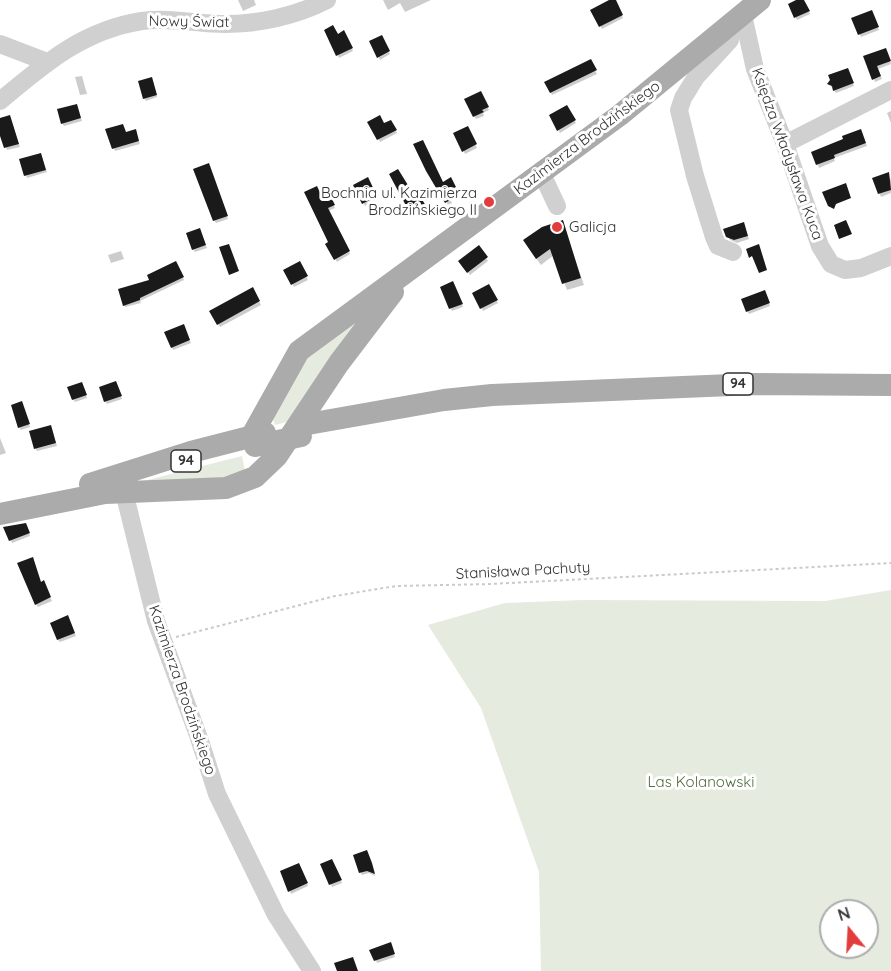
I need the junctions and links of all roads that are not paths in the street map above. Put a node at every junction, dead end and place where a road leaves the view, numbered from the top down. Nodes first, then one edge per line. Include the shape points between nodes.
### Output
1 (327, 0) edge
2 (744, 14) edge
3 (0, 44) edge
4 (47, 62) junction
5 (891, 90) edge
6 (0, 101) edge
7 (785, 144) junction
8 (542, 174) junction
9 (557, 206) dead end
10 (734, 252) dead end
11 (891, 256) edge
12 (410, 270) junction
13 (891, 385) edge
14 (258, 438) junction
15 (120, 485) junction
16 (0, 514) edge
17 (312, 971) edge

1 - 4 street, Nowy Świat via 302,11 259,21 225,24 163,20 122,25 74,44
2 - 7 street, Księdza Władysława Kuca via 755,69
2 - 8 main road, Kazimierza Brodzińskiego
2 - 10 street via 730,40 696,77 679,110 714,237 718,246
3 - 4 street
4 - 6 street, Nowy Świat
5 - 7 street
7 - 11 street, Księdza Władysława Kuca via 820,246 831,264 845,270 861,268
8 - 9 street
8 - 12 main road, Kazimierza Brodzińskiego
12 - 14 main road, Kazimierza Brodzińskiego via 299,351 272,400
12 - 15 main road, Kazimierza Brodzińskiego via 350,348 282,450 255,477 214,489
13 - 14 main road, 94, bridge via 755,384 586,393
14 - 15 main road, 94
15 - 16 main road
15 - 17 street, Kazimierza Brodzińskiego via 162,641 217,794 276,915

